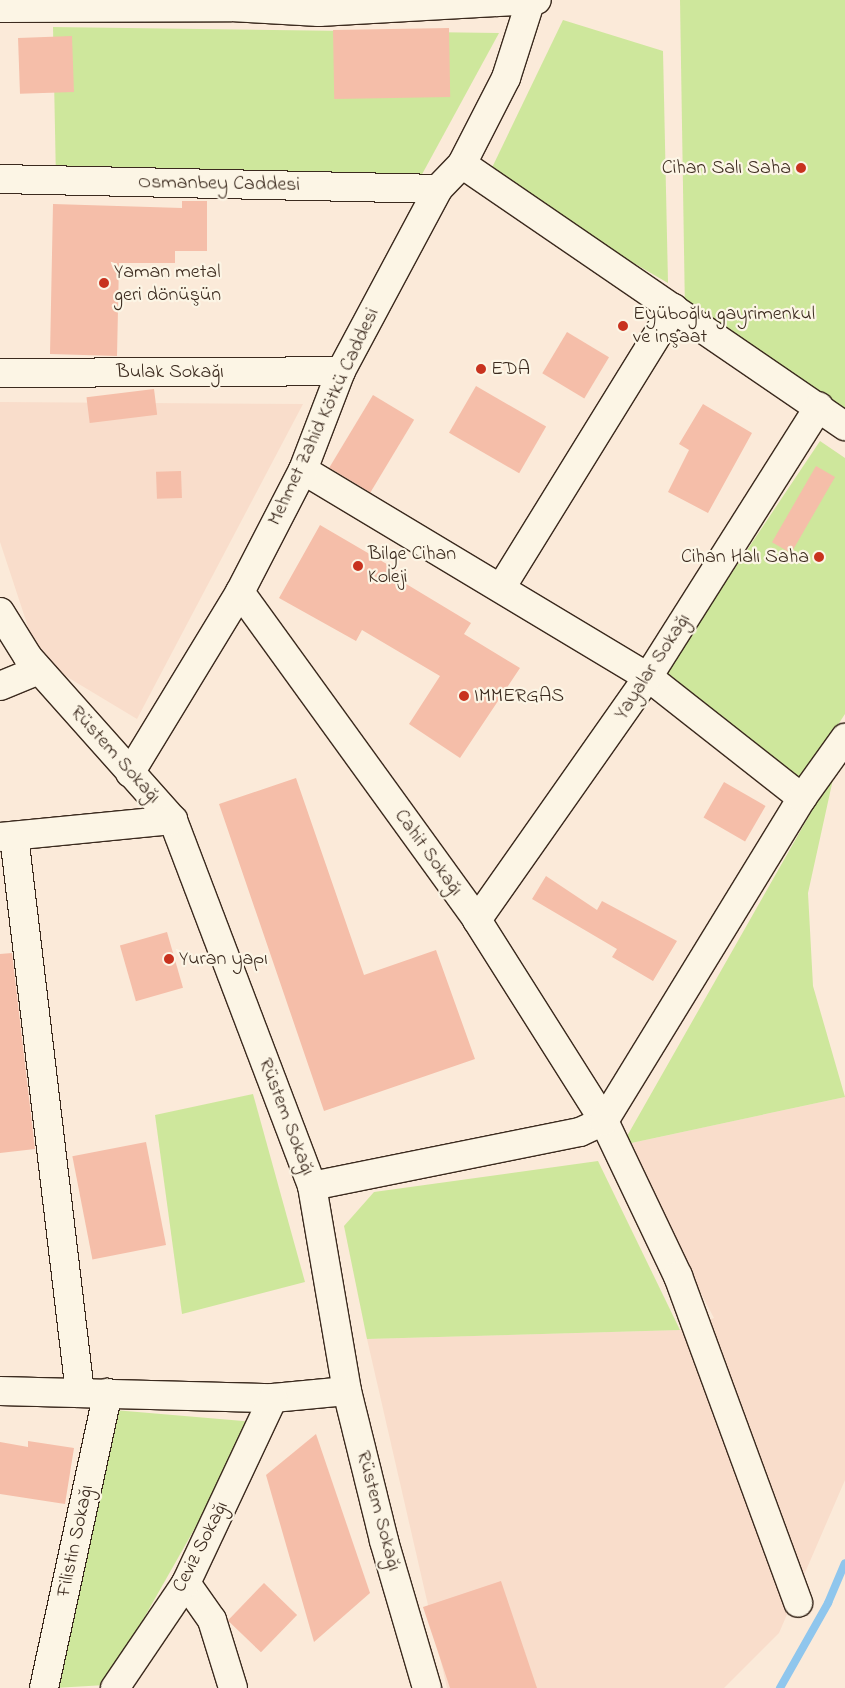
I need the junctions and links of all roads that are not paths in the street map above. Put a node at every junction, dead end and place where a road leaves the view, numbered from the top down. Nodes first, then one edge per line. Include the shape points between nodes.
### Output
1 (532, 1) edge
2 (231, 3) edge
3 (0, 8) edge
4 (462, 164) junction
5 (0, 180) edge
6 (438, 189) junction
7 (674, 308) junction
8 (341, 371) junction
9 (0, 373) edge
10 (819, 407) junction
11 (845, 426) edge
12 (303, 470) junction
13 (501, 588) junction
14 (240, 592) junction
15 (0, 612) edge
16 (39, 670) junction
17 (648, 677) junction
18 (0, 686) edge
19 (845, 738) edge
20 (130, 773) junction
21 (802, 798) junction
22 (173, 820) junction
23 (7, 836) edge
24 (476, 920) junction
25 (604, 1121) junction
26 (312, 1186) junction
27 (0, 1391) edge
28 (348, 1391) junction
29 (80, 1393) junction
30 (108, 1393) junction
31 (273, 1398) junction
32 (186, 1583) junction
33 (798, 1603) dead end
34 (44, 1688) edge
35 (114, 1688) edge
36 (233, 1688) edge
37 (427, 1688) edge

1 - 2 street via 319,12
1 - 4 street, Mehmet Zahid Kötkü Caddesi via 506,78
2 - 3 street
4 - 6 street, Mehmet Zahid Kötkü Caddesi
4 - 7 street
5 - 6 street, Osmanbey Caddesi
6 - 8 street, Mehmet Zahid Kötkü Caddesi
7 - 10 street
7 - 13 street
8 - 9 street, Bulak Sokağı
8 - 12 street, Mehmet Zahid Kötkü Caddesi
10 - 11 street
10 - 17 street, Yayalar Sokağı
12 - 13 street
12 - 14 street, Mehmet Zahid Kötkü Caddesi
13 - 17 street
14 - 20 street, Mehmet Zahid Kötkü Caddesi
14 - 24 street, Cahit Sokağı
15 - 16 street, Rüstem Sokağı
16 - 18 street
16 - 20 street, Rüstem Sokağı
17 - 21 street
17 - 24 street, Yayalar Sokağı
19 - 21 street
20 - 22 street, Rüstem Sokağı
21 - 25 street
22 - 23 street
22 - 26 street, Rüstem Sokağı
23 - 29 street
24 - 25 street, Cahit Sokağı
25 - 26 street via 580,1132
25 - 33 street, Cahit Sokağı via 678,1276
26 - 28 street, Rüstem Sokağı
27 - 29 street
28 - 31 street
28 - 37 street, Rüstem Sokağı via 384,1541
29 - 30 street
30 - 31 street
30 - 34 street, Filistin Sokağı
31 - 32 street, Ceviz Sokağı
32 - 35 street, Ceviz Sokağı
32 - 36 street via 212,1620

